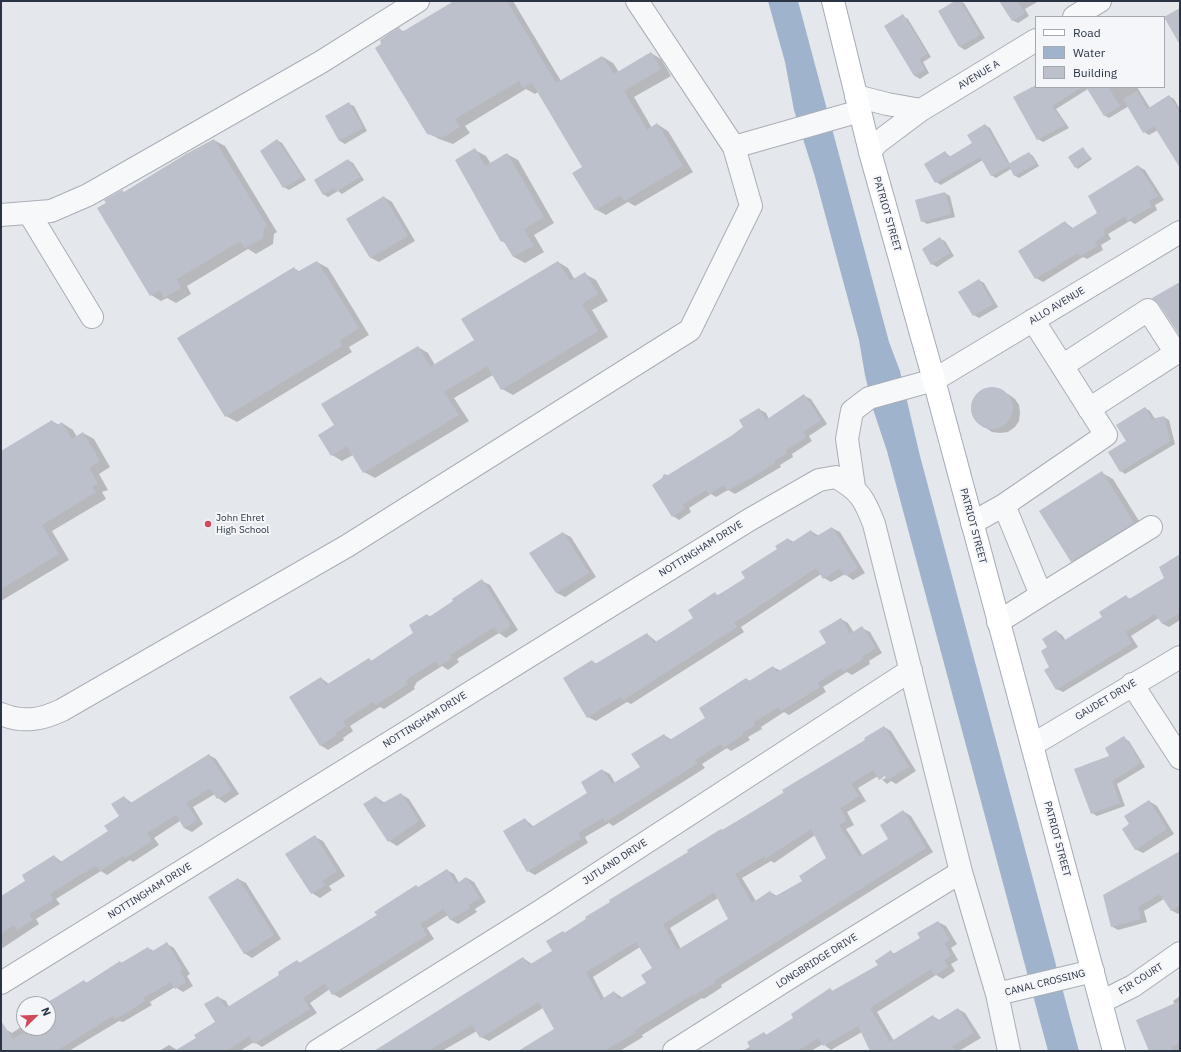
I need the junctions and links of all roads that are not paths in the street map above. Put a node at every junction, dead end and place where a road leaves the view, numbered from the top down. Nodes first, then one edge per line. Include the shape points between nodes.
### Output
1 (418, 1) edge
2 (637, 1) edge
3 (833, 1) edge
4 (1100, 1) edge
5 (1076, 16) edge
6 (1035, 41) edge
7 (853, 107) junction
8 (921, 110) junction
9 (734, 147) junction
10 (870, 152) junction
11 (29, 213) junction
12 (1, 215) edge
13 (1180, 232) edge
14 (92, 317) dead end
15 (1033, 320) junction
16 (1062, 366) junction
17 (934, 380) junction
18 (1089, 409) junction
19 (854, 487) junction
20 (1004, 505) junction
21 (972, 523) junction
22 (1151, 527) dead end
23 (1041, 595) junction
24 (998, 622) junction
25 (1180, 657) edge
26 (911, 670) junction
27 (1132, 684) junction
28 (1, 714) edge
29 (1032, 745) junction
30 (1180, 758) edge
31 (961, 872) junction
32 (1180, 954) edge
33 (1086, 973) junction
34 (1, 983) edge
35 (997, 994) junction
36 (1101, 1002) junction
37 (317, 1051) edge
38 (674, 1051) edge
39 (1009, 1051) edge
40 (1114, 1051) edge

1 - 11 street via 321,62 88,195 51,211
2 - 9 street
3 - 7 main road, PATRIOT STREET
4 - 5 street
6 - 8 street, AVENUE A
7 - 8 street via 886,104
7 - 9 street
7 - 10 main road, PATRIOT STREET
8 - 10 street, AVENUE A via 877,143
9 - 28 street via 751,206 690,330 348,546 62,710 38,719 17,719
10 - 17 main road, PATRIOT STREET
11 - 12 street
11 - 14 street
13 - 15 street, ALLO AVENUE
15 - 16 street
15 - 17 street, ALLO AVENUE
16 - 18 street
16 - 18 street via 1148,310 1176,353
17 - 19 street, ALLO AVENUE via 869,398 852,411 847,439
17 - 21 main road, PATRIOT STREET
18 - 20 street via 1106,435
19 - 26 street via 865,501 874,524
19 - 34 street, NOTTINGHAM DRIVE via 836,477 819,480 749,520
20 - 21 street
20 - 23 street
21 - 24 main road, PATRIOT STREET
22 - 23 street
23 - 24 street
24 - 29 main road, PATRIOT STREET
25 - 27 street, GAUDET DRIVE
26 - 31 street
26 - 37 street, JUTLAND DRIVE via 539,912
27 - 29 street, GAUDET DRIVE
27 - 30 street
29 - 33 main road, PATRIOT STREET
31 - 35 street
31 - 38 street, LONGBRIDGE DRIVE
32 - 36 street, FIR COURT via 1134,986
33 - 35 street, CANAL CROSSING
33 - 36 main road, PATRIOT STREET
35 - 39 street
36 - 40 main road, PATRIOT STREET

